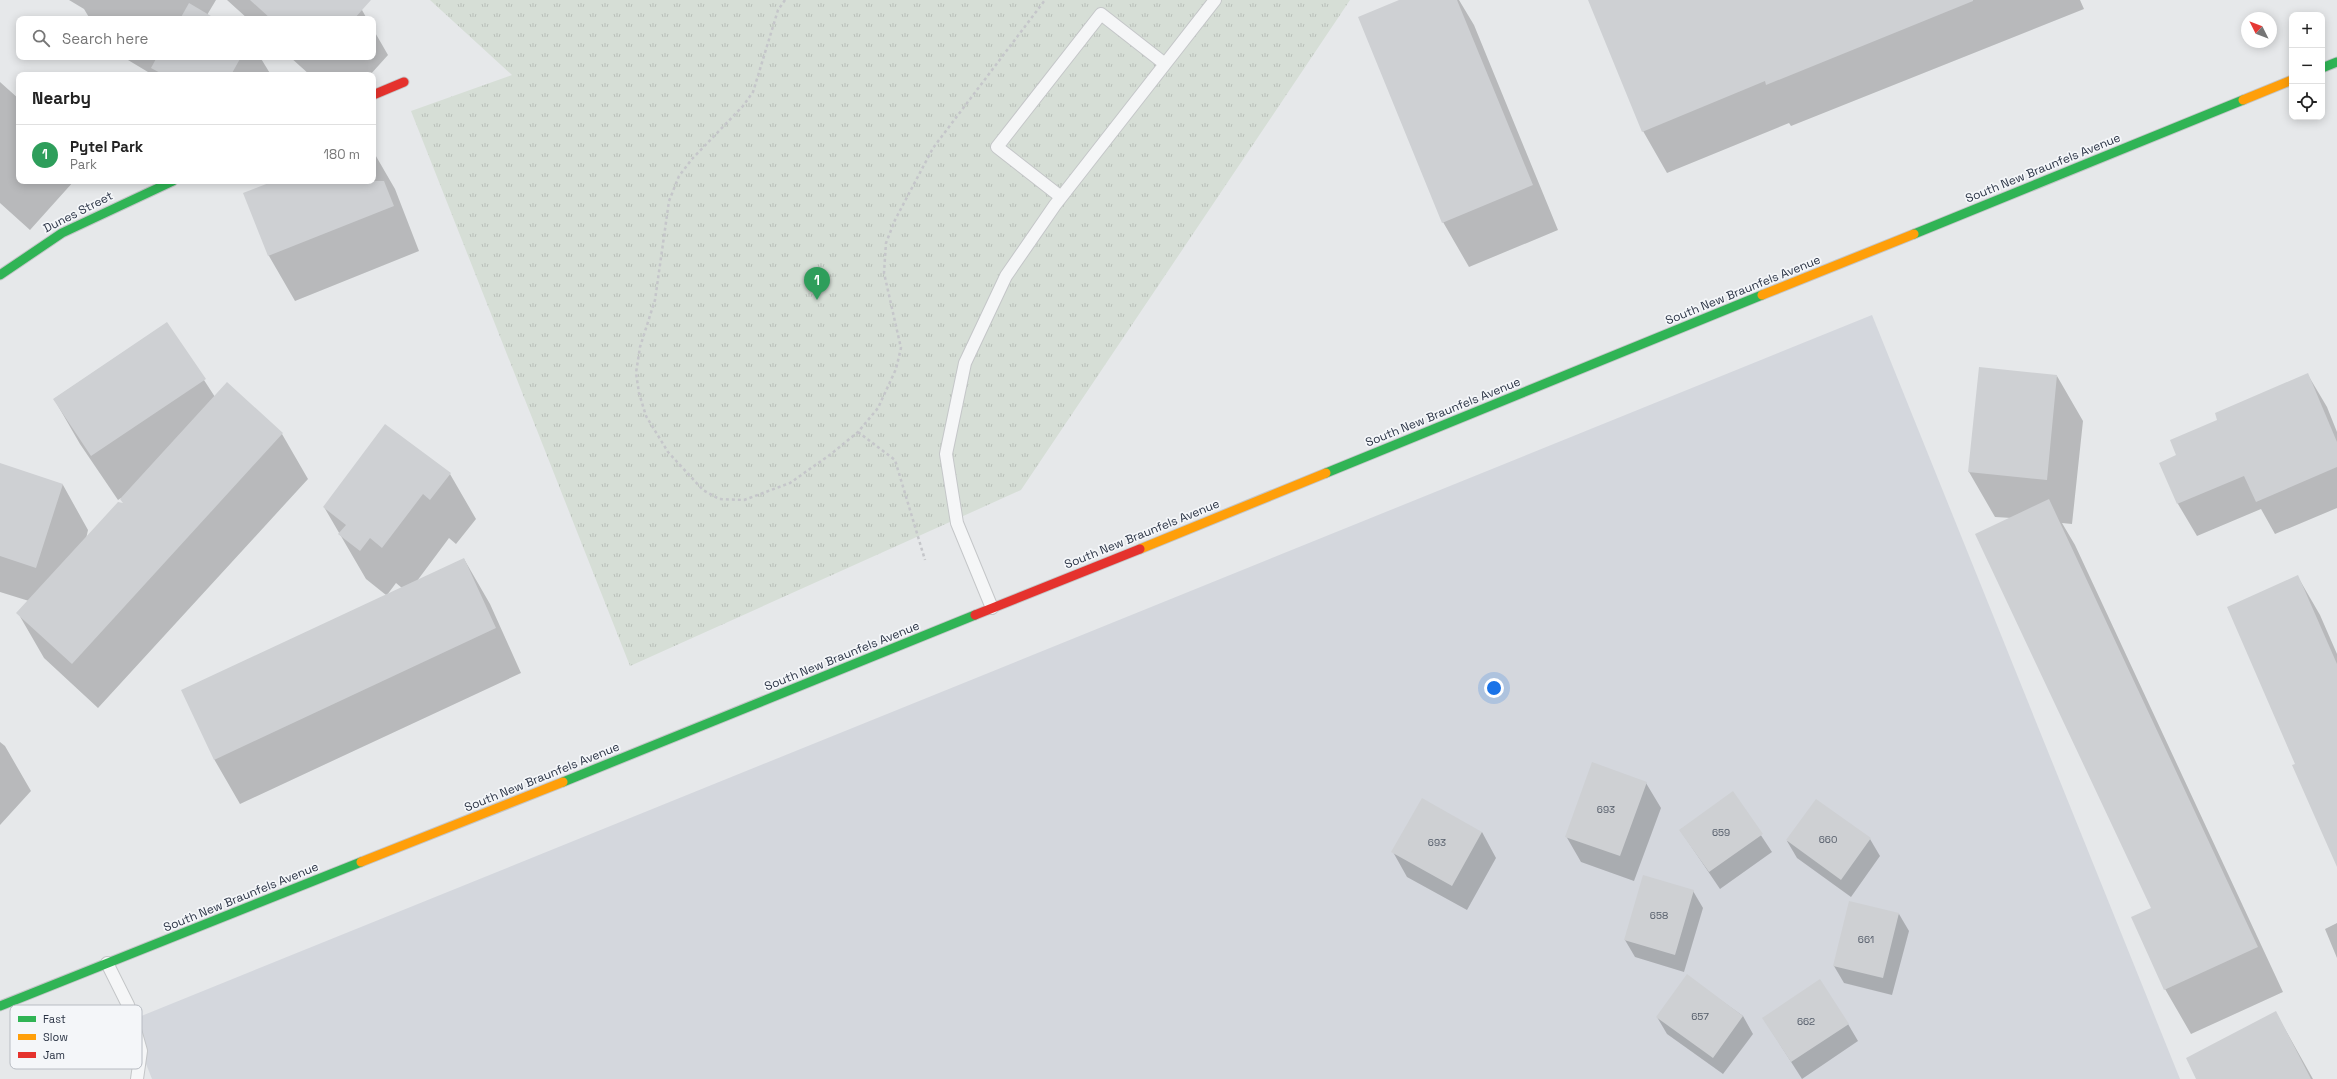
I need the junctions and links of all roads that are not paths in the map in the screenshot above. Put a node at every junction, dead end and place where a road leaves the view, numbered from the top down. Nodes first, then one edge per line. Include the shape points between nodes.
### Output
1 (1215, 0) edge
2 (2337, 62) edge
3 (1165, 64) junction
4 (2325, 67) edge
5 (2289, 81) edge
6 (404, 82) dead end
7 (376, 94) edge
8 (166, 184) edge
9 (1061, 197) junction
10 (0, 275) edge
11 (992, 608) junction
12 (107, 963) junction
13 (128, 1005) edge
14 (0, 1006) edge
15 (138, 1069) edge
16 (137, 1079) edge

1 - 3 lane
2 - 4 main road
3 - 9 lane
3 - 9 lane via 1101,14 1096,20 997,147
5 - 11 main road, South New Braunfels Avenue
6 - 7 main road
8 - 10 main road, Dunes Street via 87,218 29,251
9 - 11 lane via 1006,276 966,363 946,454 957,523
11 - 12 main road, South New Braunfels Avenue
12 - 13 lane
12 - 14 main road, South New Braunfels Avenue
15 - 16 lane

